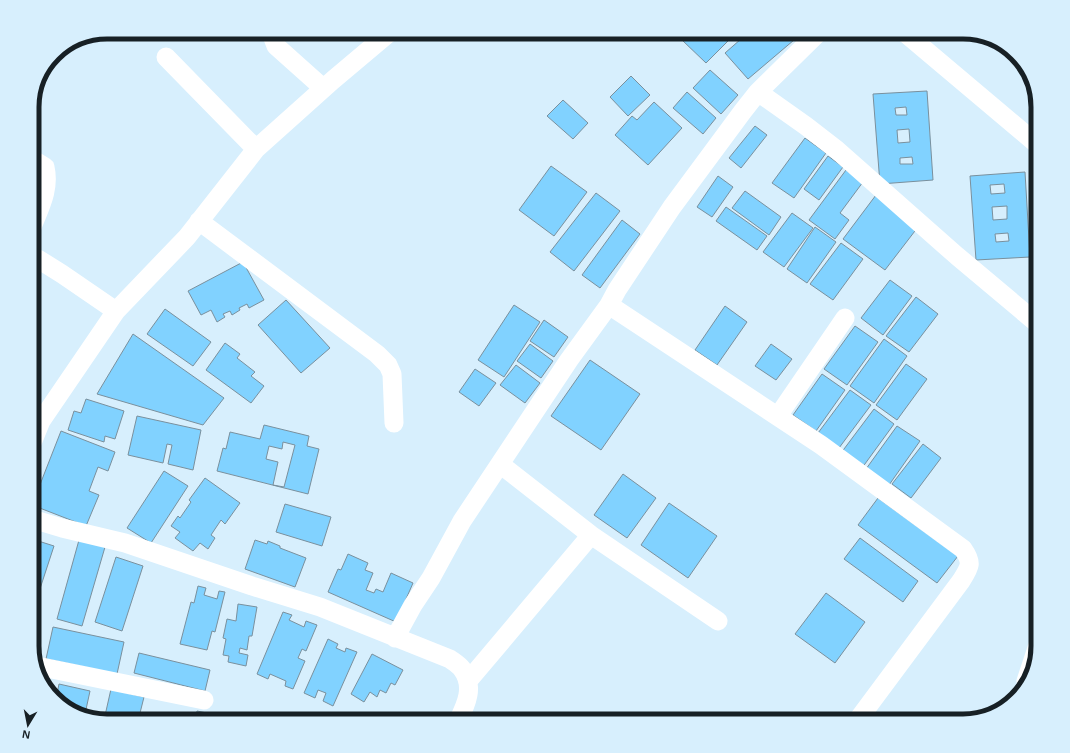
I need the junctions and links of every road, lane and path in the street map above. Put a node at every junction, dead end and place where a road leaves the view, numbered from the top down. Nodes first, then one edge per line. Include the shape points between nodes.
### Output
1 (273, 39) edge
2 (382, 39) edge
3 (811, 39) edge
4 (912, 39) edge
5 (166, 57) dead end
6 (323, 88) junction
7 (758, 92) junction
8 (1031, 139) edge
9 (256, 149) junction
10 (39, 163) edge
11 (39, 208) edge
12 (199, 221) junction
13 (39, 259) edge
14 (609, 305) junction
15 (116, 311) junction
16 (845, 318) dead end
17 (1031, 318) edge
18 (778, 416) junction
19 (394, 423) dead end
20 (39, 424) edge
21 (500, 464) junction
22 (39, 521) edge
23 (590, 535) junction
24 (718, 621) dead end
25 (395, 638) junction
26 (42, 667) edge
27 (468, 681) junction
28 (204, 700) dead end
29 (462, 714) edge
30 (862, 714) edge

1 - 6 street via 276,46
2 - 6 street
3 - 7 street
4 - 8 street
5 - 9 street
6 - 9 street
7 - 14 street via 672,207
7 - 17 street via 837,150
9 - 12 street
10 - 11 street via 45,167 47,176 46,190
12 - 15 street
12 - 19 street via 388,365 392,374
13 - 15 street
14 - 18 street
14 - 21 street
15 - 20 street
16 - 18 street
18 - 30 street via 821,444 963,549 970,563 961,581
21 - 23 street
21 - 25 street via 458,528
22 - 25 street via 125,543 320,607
23 - 24 street
23 - 27 street
25 - 27 street via 450,659 463,670
26 - 28 street
27 - 29 street via 469,690

